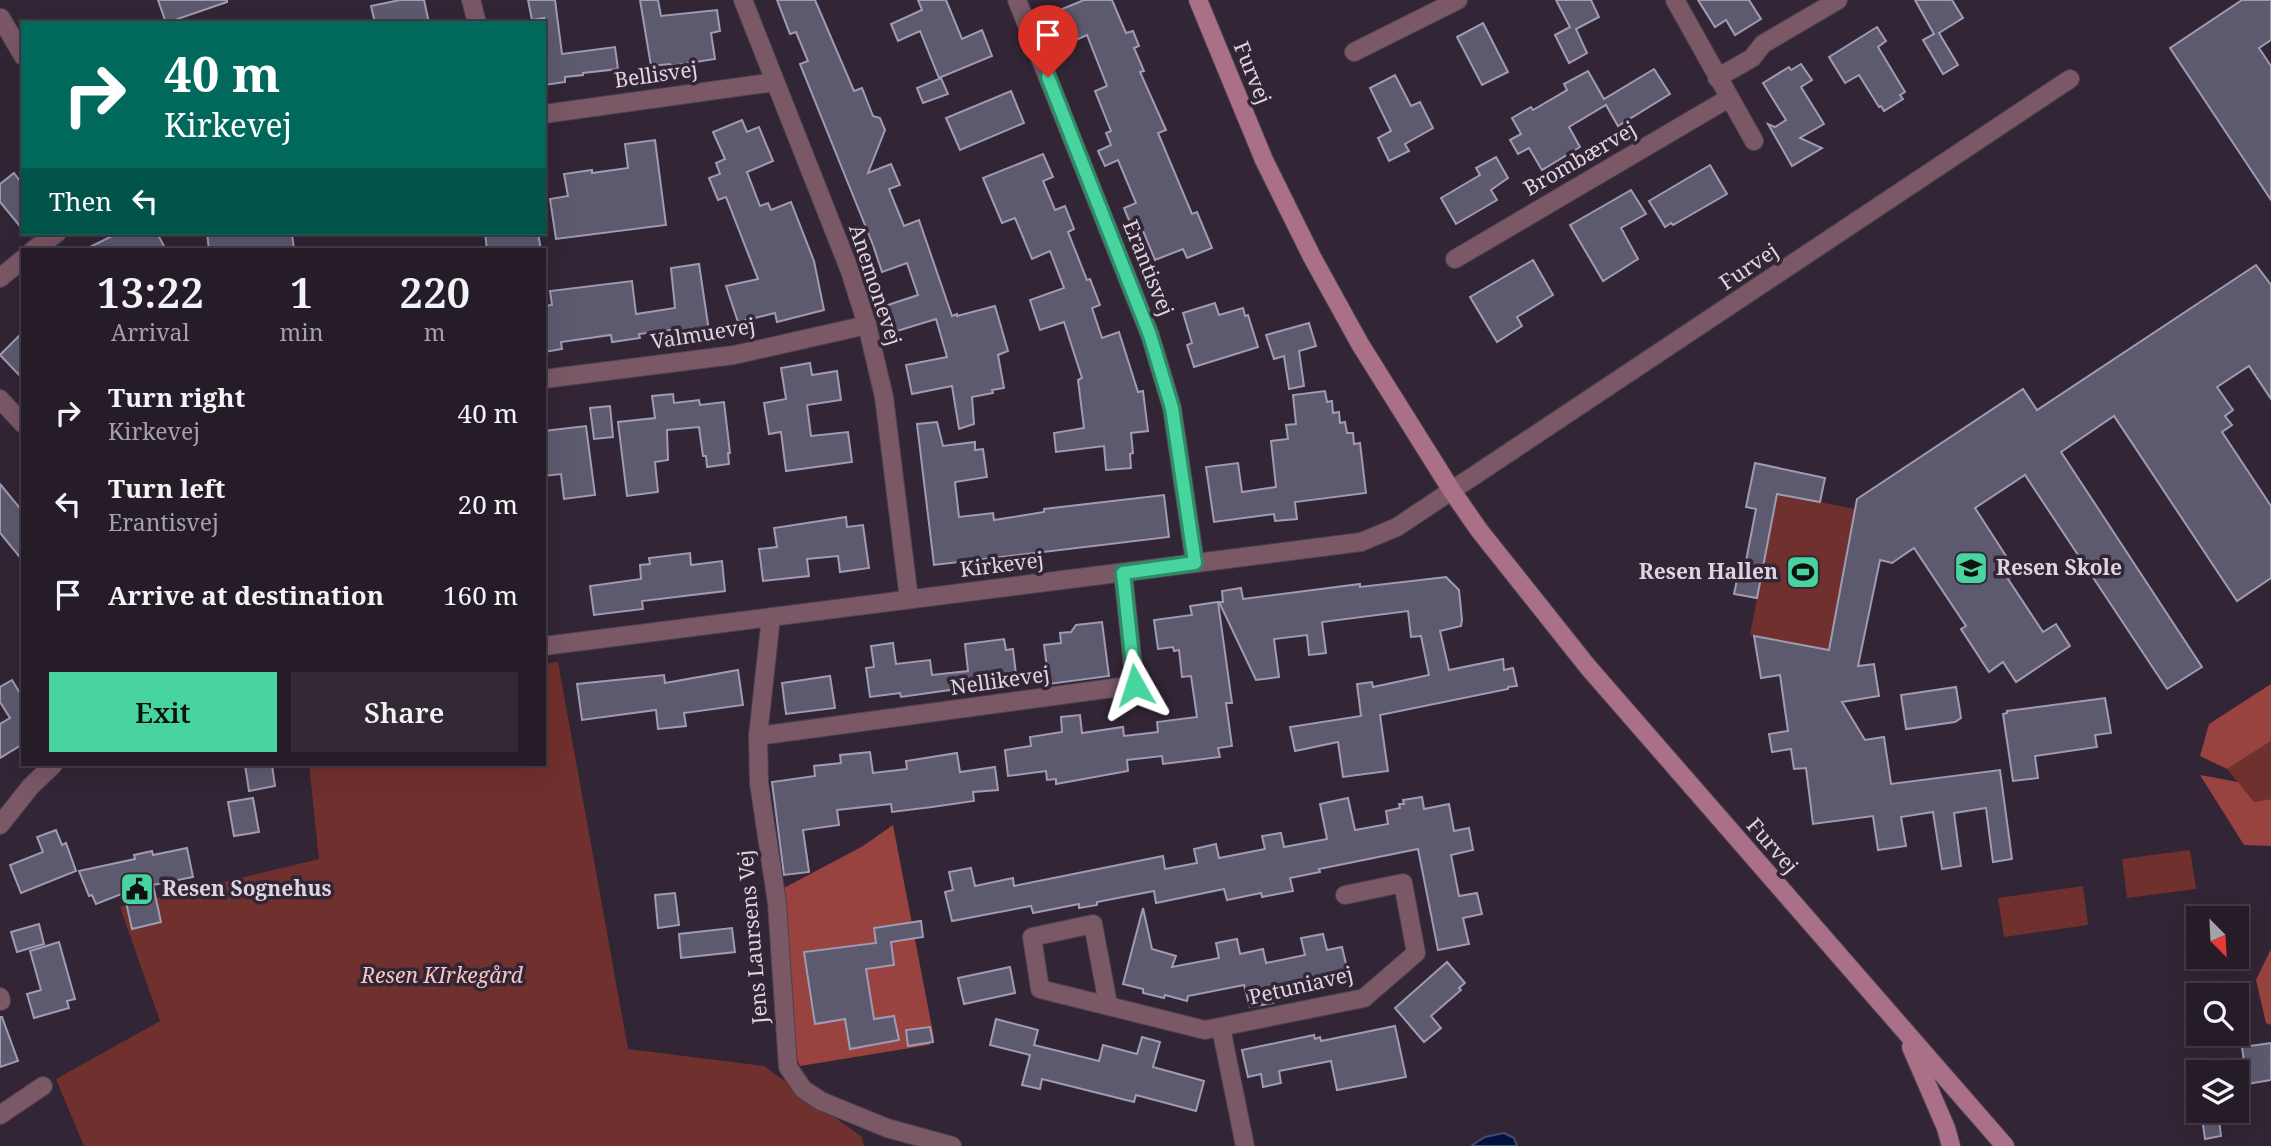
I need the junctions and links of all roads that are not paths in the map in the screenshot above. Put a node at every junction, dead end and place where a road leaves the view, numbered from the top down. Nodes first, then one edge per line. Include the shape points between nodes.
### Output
1 (471, 0) edge
2 (743, 0) edge
3 (1017, 0) edge
4 (1198, 0) edge
5 (1458, 0) edge
6 (1675, 0) edge
7 (1838, 0) edge
8 (1, 18) edge
9 (476, 21) edge
10 (1354, 52) dead end
11 (21, 53) edge
12 (1717, 78) junction
13 (2070, 79) dead end
14 (775, 82) junction
15 (1729, 98) junction
16 (546, 114) edge
17 (1754, 141) dead end
18 (54, 235) edge
19 (36, 248) edge
20 (1455, 259) dead end
21 (21, 261) edge
22 (0, 278) edge
23 (867, 325) junction
24 (546, 379) edge
25 (0, 399) edge
26 (21, 422) edge
27 (1452, 491) junction
28 (1195, 563) junction
29 (1123, 573) junction
30 (909, 599) junction
31 (771, 617) junction
32 (546, 646) edge
33 (758, 736) junction
34 (52, 766) edge
35 (0, 825) edge
36 (1345, 894) dead end
37 (1108, 1004) junction
38 (1221, 1028) junction
39 (1904, 1031) junction
40 (43, 1086) dead end
41 (0, 1115) edge
42 (953, 1146) edge
43 (1245, 1146) edge
44 (1951, 1146) edge
45 (2005, 1146) edge

1 - 9 street
2 - 14 street, Anemonevej
3 - 28 street, Erantisvej via 1150,335 1172,408
4 - 27 main road, Furvej via 1264,160 1312,257
5 - 10 street
6 - 12 street
7 - 12 street via 1763,44 1752,58
8 - 11 street
12 - 15 street
13 - 27 street, Furvej
14 - 16 street, Bellisvej
14 - 23 street, Anemonevej
15 - 17 street
15 - 20 street, Brombærvej
18 - 19 street
21 - 22 street
23 - 24 street, Valmuevej via 734,355
23 - 30 street, Anemonevej via 884,397
25 - 26 street
27 - 28 street, Kirkevej via 1397,527 1362,541
27 - 39 main road, Furvej via 1588,667
28 - 29 street, Kirkevej
29 - 30 street, Kirkevej
29 - 33 street, Nellikevej via 1135,685
30 - 31 street, Kirkevej
31 - 32 street, Kirkevej
31 - 33 street, Jens Laursens Vej
33 - 42 street, Jens Laursens Vej via 759,782 777,903 788,1067 803,1089 821,1101 887,1128
34 - 35 street
36 - 38 street, Petuniavej via 1403,883 1416,953 1364,998
37 - 37 street, Petuniavej via 1040,989 1032,937 1093,924
37 - 38 street, Petuniavej via 1205,1030
38 - 43 street
39 - 44 main road, Furvej
39 - 45 main road, Furvej
40 - 41 street

